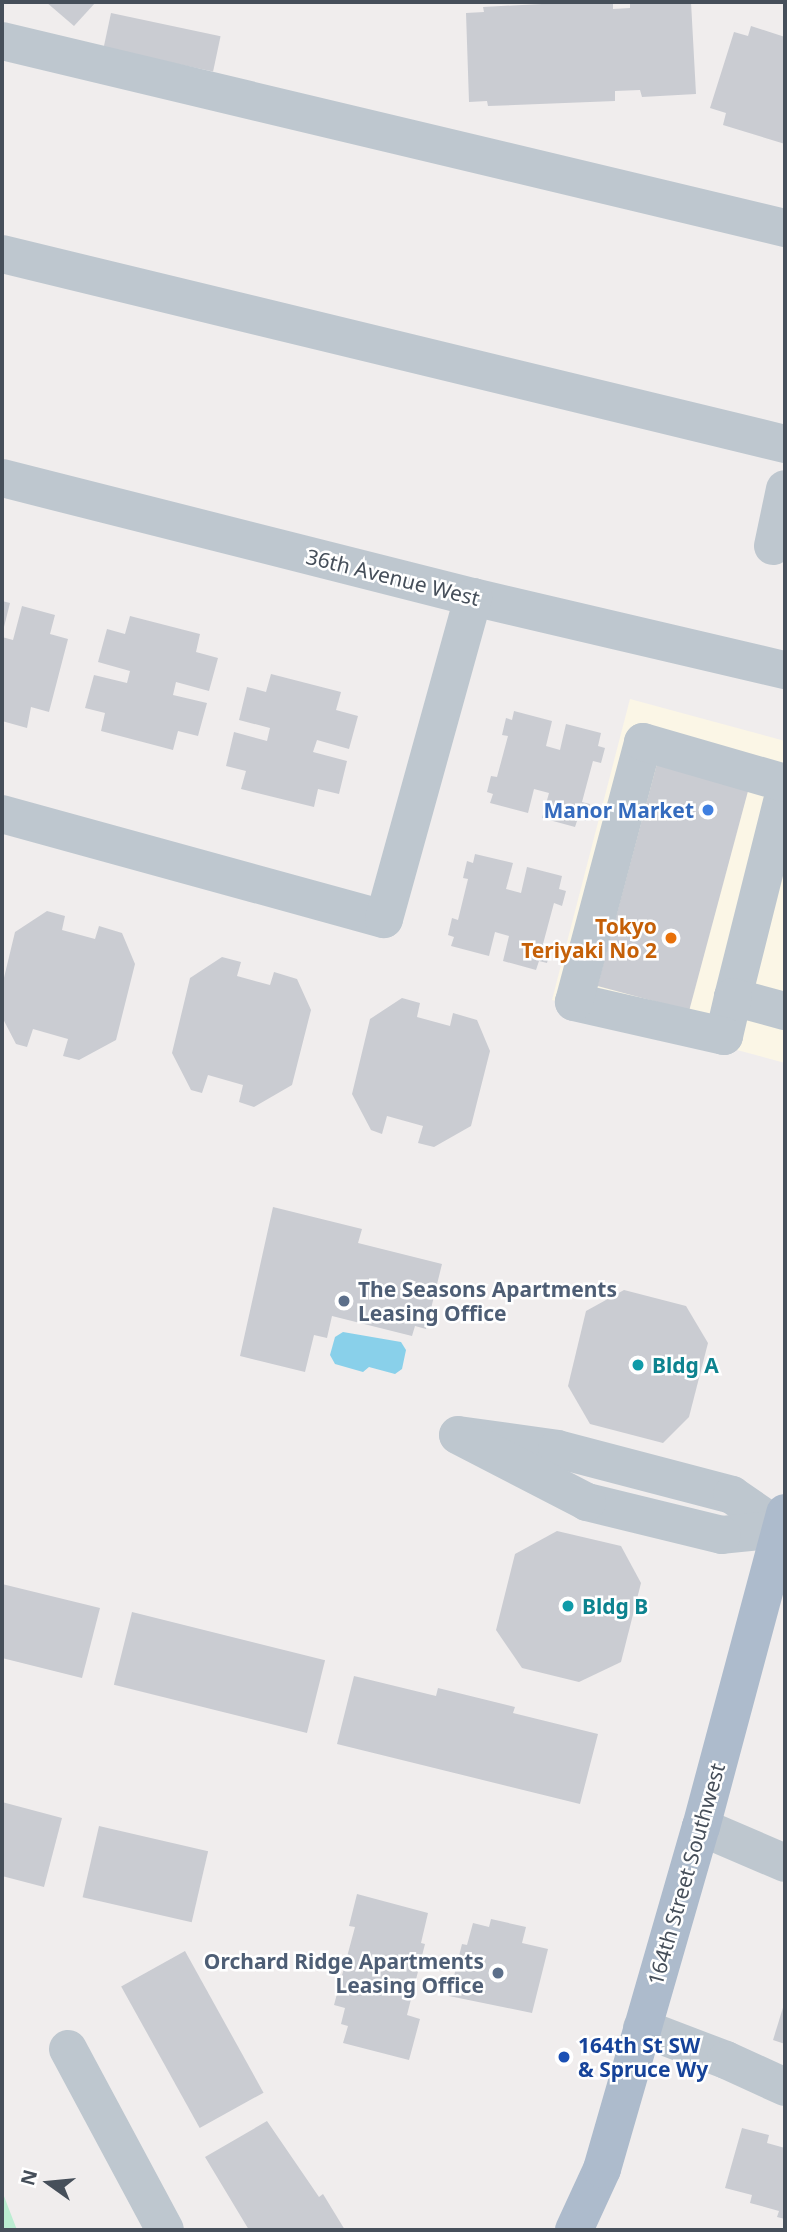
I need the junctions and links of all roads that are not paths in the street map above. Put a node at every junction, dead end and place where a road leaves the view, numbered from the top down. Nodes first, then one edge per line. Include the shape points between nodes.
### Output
1 (2, 41) edge
2 (785, 228) edge
3 (2, 254) edge
4 (785, 443) edge
5 (2, 478) edge
6 (785, 489) edge
7 (773, 546) dead end
8 (473, 597) junction
9 (785, 670) edge
10 (785, 783) edge
11 (785, 790) edge
12 (2, 814) edge
13 (733, 997) junction
14 (785, 1011) edge
15 (783, 1521) edge
16 (701, 1827) junction
17 (785, 1863) edge
18 (642, 2028) junction
19 (68, 2049) dead end
20 (785, 2087) edge
21 (165, 2230) edge
22 (574, 2230) edge

1 - 2 street
3 - 4 street
5 - 8 street, 36th Avenue West
6 - 7 street
8 - 9 street, 36th Avenue West
8 - 12 street via 384,919
10 - 13 street via 643,742 574,1002 724,1036
11 - 13 street
13 - 14 street
15 - 15 street via 732,1495 557,1450 458,1435 587,1502 722,1535
15 - 16 main road, 164th Street Southwest
16 - 17 street
16 - 18 main road, 164th Street Southwest
18 - 20 street
18 - 22 main road, 164th Street Southwest via 602,2169
19 - 21 street

